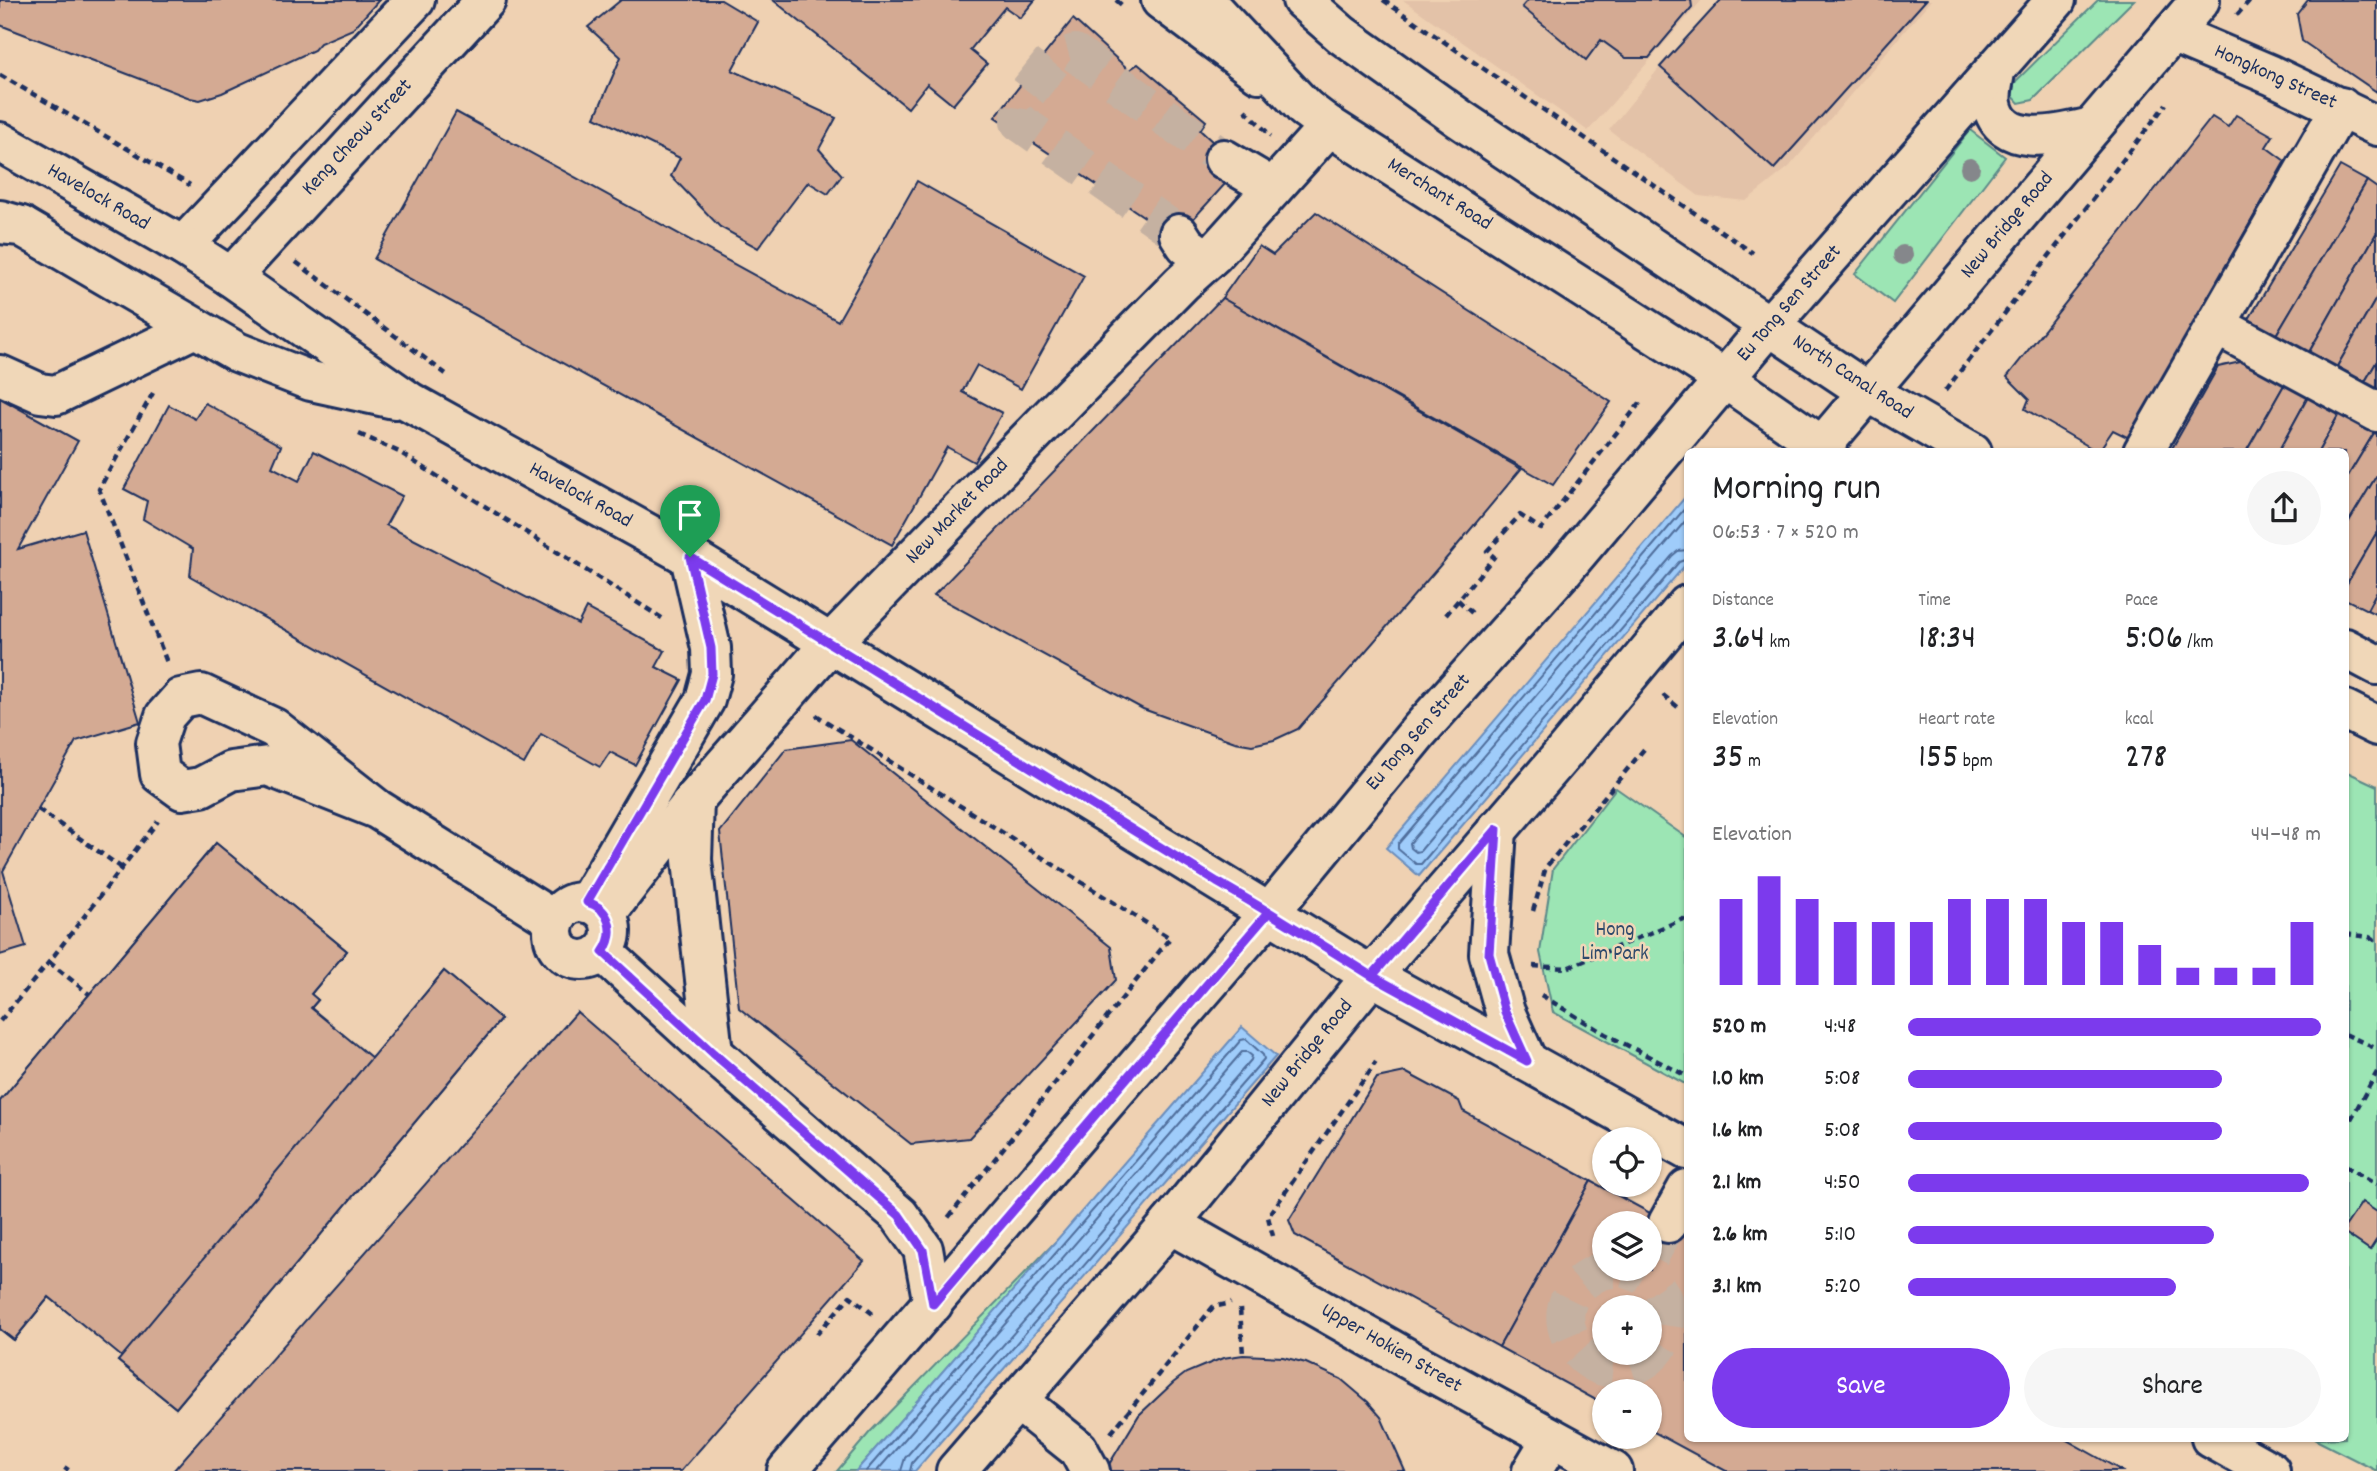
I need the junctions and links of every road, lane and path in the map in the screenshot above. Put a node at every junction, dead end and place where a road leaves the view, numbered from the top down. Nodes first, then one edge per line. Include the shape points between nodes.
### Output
1 (415, 0) edge
2 (486, 0) edge
3 (1161, 0) edge
4 (1204, 0) edge
5 (1302, 0) edge
6 (1383, 0) edge
7 (2056, 0) edge
8 (2200, 0) edge
9 (2172, 33) junction
10 (372, 45) junction
11 (1994, 71) junction
12 (0, 75) edge
13 (412, 79) junction
14 (2167, 104) dead end
15 (2341, 107) junction
16 (1317, 117) junction
17 (304, 118) junction
18 (2377, 126) edge
19 (2092, 127) junction
20 (0, 142) edge
21 (344, 152) junction
22 (1224, 159) tunnel mouth
23 (1273, 188) junction
24 (222, 205) junction
25 (7, 223) edge
26 (1179, 234) tunnel mouth
27 (183, 246) junction
28 (1753, 253) dead end
29 (1207, 260) junction
30 (231, 277) junction
31 (1770, 325) junction
32 (2216, 325) junction
33 (195, 328) junction
34 (0, 374) edge
35 (1725, 379) junction
36 (157, 385) dead end
37 (1868, 391) junction
38 (1643, 399) dead end
39 (410, 402) junction
40 (2377, 412) edge
41 (1921, 422) junction
42 (1821, 448) edge
43 (1825, 448) edge
44 (1965, 448) edge
45 (2145, 448) edge
46 (399, 452) dead end
47 (690, 557) junction
48 (1684, 609) edge
49 (1446, 615) dead end
50 (830, 644) junction
51 (711, 648) junction
52 (2349, 650) edge
53 (2377, 664) edge
54 (785, 696) junction
55 (181, 698) junction
56 (2349, 712) edge
57 (2377, 726) edge
58 (1645, 748) dead end
59 (694, 800) junction
60 (38, 809) dead end
61 (377, 809) junction
62 (1497, 829) junction
63 (150, 831) dead end
64 (122, 869) junction
65 (1269, 912) junction
66 (1532, 914) dead end
67 (1684, 919) edge
68 (554, 920) junction
69 (599, 923) junction
70 (2349, 935) edge
71 (2377, 941) edge
72 (1489, 954) junction
73 (49, 962) junction
74 (1372, 976) junction
75 (89, 994) dead end
76 (1538, 994) dead end
77 (0, 1021) edge
78 (2349, 1036) edge
79 (2377, 1049) edge
80 (713, 1053) junction
81 (1527, 1061) junction
82 (2377, 1072) edge
83 (1684, 1074) edge
84 (2349, 1123) edge
85 (1684, 1148) edge
86 (2349, 1168) edge
87 (2377, 1184) edge
88 (1684, 1194) edge
89 (1668, 1223) tunnel mouth
90 (1170, 1224) junction
91 (923, 1250) junction
92 (1239, 1301) dead end
93 (933, 1304) junction
94 (866, 1309) dead end
95 (817, 1334) dead end
96 (1244, 1355) dead end
97 (1017, 1400) junction
98 (1552, 1438) junction
99 (2218, 1442) edge
100 (787, 1471) edge
101 (956, 1471) edge
102 (1090, 1471) edge
103 (1532, 1471) edge
104 (1613, 1471) edge
105 (2270, 1471) edge

1 - 10 main road
2 - 13 main road, Keng Cheow Street
3 - 16 main road, Merchant Road
4 - 16 main road
5 - 31 main road via 1460,119
6 - 28 path
7 - 11 main road, Eu Tong Sen Street
8 - 9 main road, New Bridge Road
9 - 15 main road, Hongkong Street
9 - 19 main road, New Bridge Road
10 - 13 main road
10 - 17 main road
11 - 19 main road via 1991,103 2005,127 2026,137
11 - 31 main road, Eu Tong Sen Street
12 - 24 path
13 - 21 main road, Keng Cheow Street
14 - 41 path
15 - 18 main road, Hongkong Street
15 - 32 main road
16 - 23 main road, New Market Road
16 - 35 main road, Merchant Road
17 - 21 main road
17 - 24 main road
19 - 37 main road, New Bridge Road
20 - 27 main road, Havelock Road
21 - 30 main road, Keng Cheow Street
22 - 23 main road
23 - 29 main road, New Market Road
24 - 27 main road
25 - 33 main road
26 - 29 main road
27 - 30 main road, Havelock Road
29 - 50 main road, New Market Road
30 - 39 main road, Havelock Road
31 - 35 main road, Eu Tong Sen Street
31 - 37 main road, North Canal Road
32 - 40 main road
32 - 45 main road
33 - 34 main road via 56,395 40,393
33 - 39 main road via 237,352 312,382
35 - 42 main road, Merchant Road
35 - 65 main road, Eu Tong Sen Street via 1419,731
36 - 55 path via 99,489
37 - 41 main road, North Canal Road
37 - 43 main road, New Bridge Road
38 - 49 path via 1541,529 1520,514 1487,551 1494,557
39 - 47 main road, Havelock Road
41 - 44 main road, North Canal Road
46 - 51 path
47 - 50 main road, Havelock Road
47 - 51 main road
48 - 62 main road, New Bridge Road
50 - 54 main road, New Market Road
50 - 65 main road, Havelock Road
51 - 69 main road via 712,674 705,700
52 - 53 main road
54 - 59 main road, New Market Road
54 - 91 path via 1170,938
55 - 61 main road via 201,694 274,728
55 - 61 main road via 165,716 156,743 160,774 182,790 201,787 232,771 268,766
56 - 57 main road
58 - 66 path via 1546,867
59 - 69 main road, New Market Road
59 - 80 main road via 692,860
60 - 64 path
61 - 68 main road
62 - 72 main road
62 - 74 main road, New Bridge Road
63 - 64 path
64 - 73 path
65 - 74 main road, Havelock Road
65 - 93 main road, Eu Tong Sen Street
67 - 72 path via 1567,968 1518,966
68 - 69 main road via 567,906
68 - 69 main road via 553,940 558,949 584,961 595,958
69 - 80 main road
70 - 71 path
72 - 81 main road via 1505,1012
73 - 75 path
73 - 77 path
74 - 81 main road, Havelock Road
74 - 90 main road, New Bridge Road
76 - 83 path
78 - 79 path
80 - 91 main road via 899,1215
81 - 85 main road, Havelock Road
82 - 84 path
86 - 87 path
88 - 89 main road
90 - 97 main road, New Bridge Road
90 - 98 main road, Upper Hokien Street
91 - 93 main road
92 - 96 path
93 - 100 main road, Eu Tong Sen Street
94 - 95 path via 850,1296
97 - 101 main road, New Bridge Road
97 - 102 main road via 1078,1449
98 - 103 main road
98 - 104 main road, Upper Hokien Street
99 - 105 main road

